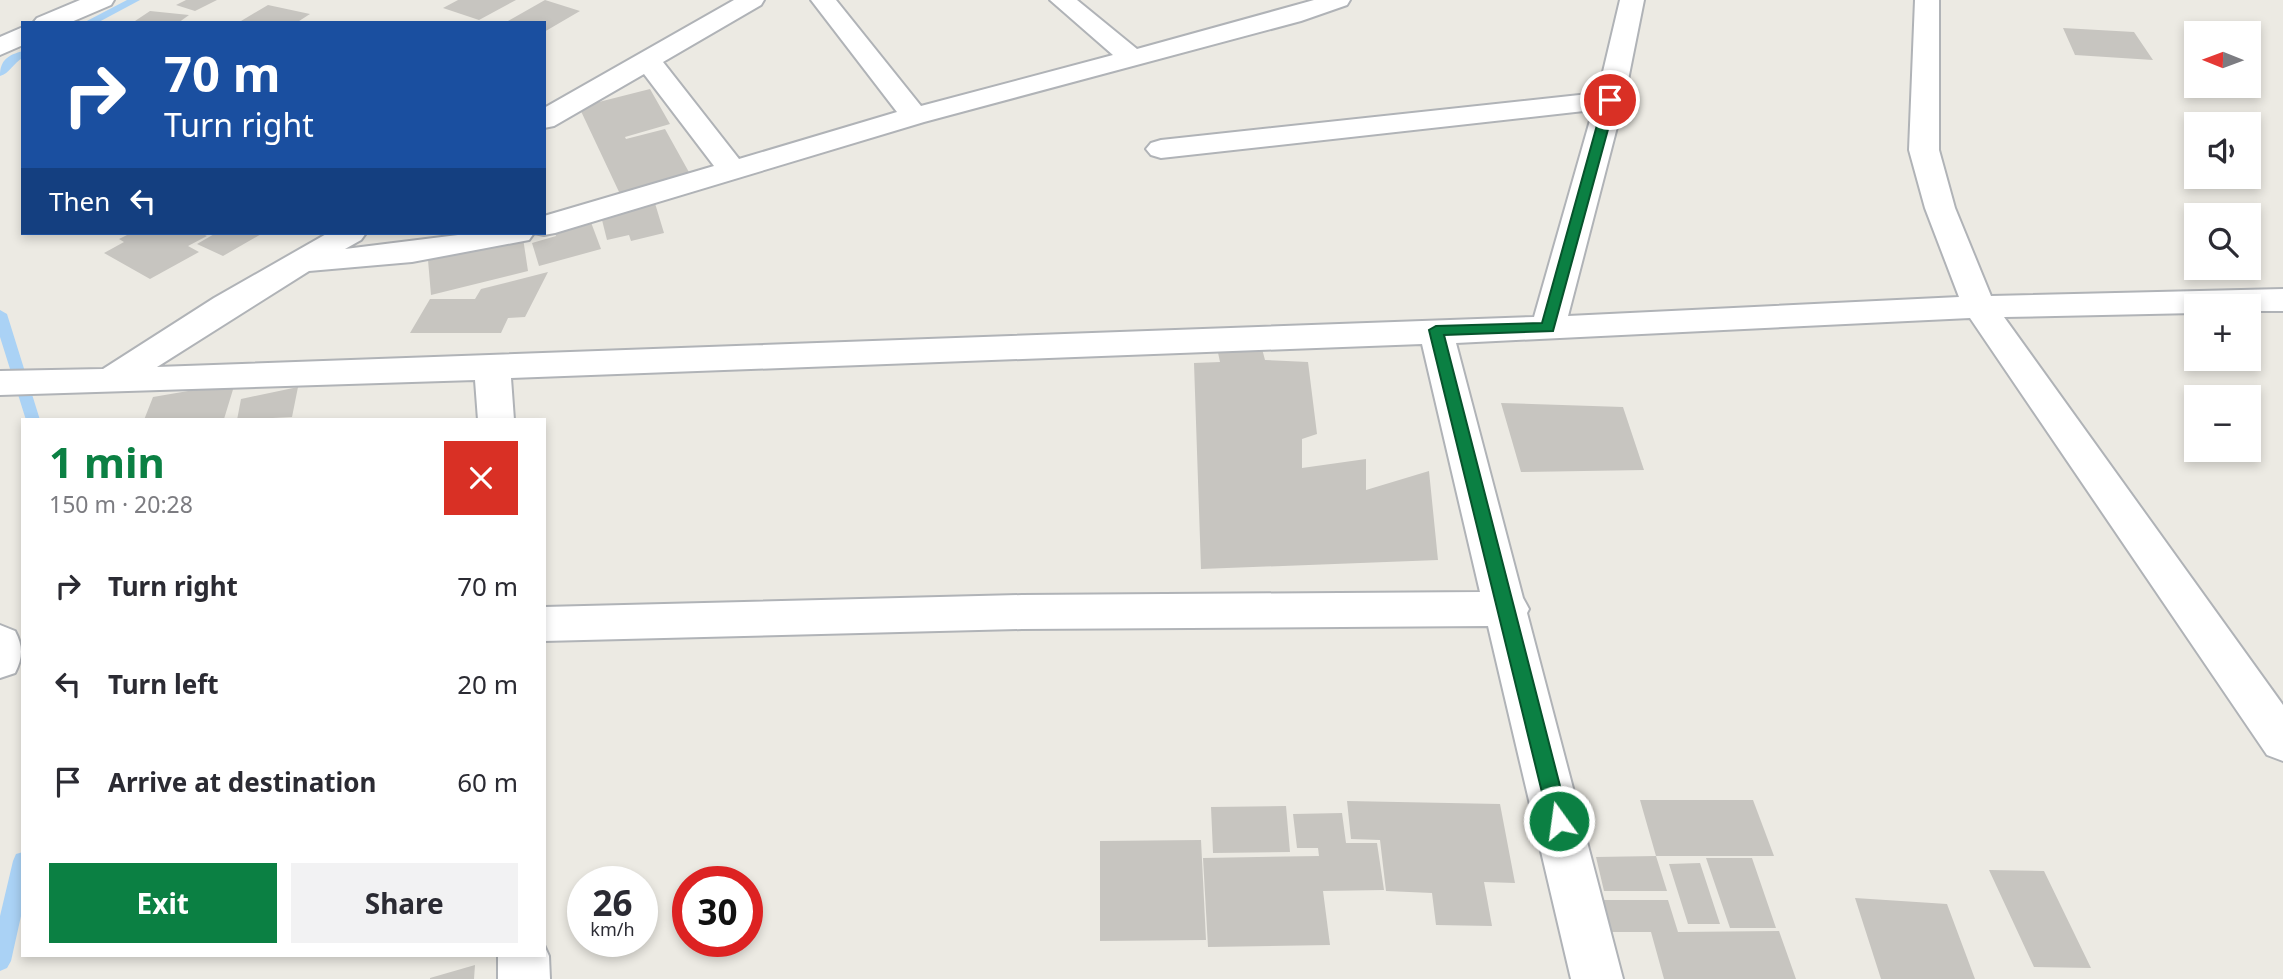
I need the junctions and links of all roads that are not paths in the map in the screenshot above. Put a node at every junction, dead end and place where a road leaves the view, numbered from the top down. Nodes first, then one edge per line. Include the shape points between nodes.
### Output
1 (102, 0) edge
2 (752, 0) edge
3 (823, 0) edge
4 (1062, 0) edge
5 (1266, 0) edge
6 (1338, 0) edge
7 (1632, 0) edge
8 (1927, 0) edge
9 (1292, 16) junction
10 (52, 21) edge
11 (21, 36) edge
12 (0, 47) edge
13 (1132, 58) junction
14 (648, 61) junction
15 (1610, 100) junction
16 (914, 116) junction
17 (546, 119) edge
18 (1160, 149) dead end
19 (732, 170) junction
20 (546, 225) edge
21 (348, 235) edge
22 (510, 235) edge
23 (304, 261) junction
24 (2283, 300) edge
25 (1979, 307) junction
26 (1548, 328) junction
27 (1436, 330) junction
28 (492, 365) junction
29 (113, 379) junction
30 (0, 383) edge
31 (496, 418) edge
32 (1508, 609) junction
33 (546, 624) edge
34 (0, 643) edge
35 (0, 660) edge
36 (2283, 741) edge
37 (523, 957) edge
38 (524, 979) edge
39 (1597, 979) edge

1 - 10 street
2 - 14 street
3 - 16 street
4 - 13 street
5 - 9 street
6 - 9 street
7 - 15 street
8 - 25 street via 1924,150 1940,208
9 - 13 street
11 - 12 street
13 - 16 street
14 - 17 street
14 - 19 street
15 - 18 street
15 - 26 street
16 - 19 street
19 - 20 street
21 - 23 street
22 - 23 street via 375,259
23 - 29 street
24 - 25 street
25 - 26 street
25 - 36 street
26 - 27 street
27 - 28 street
27 - 32 street
28 - 29 street
28 - 31 street
29 - 30 street
32 - 33 street via 1008,613
32 - 39 street
34 - 35 street
37 - 38 street

